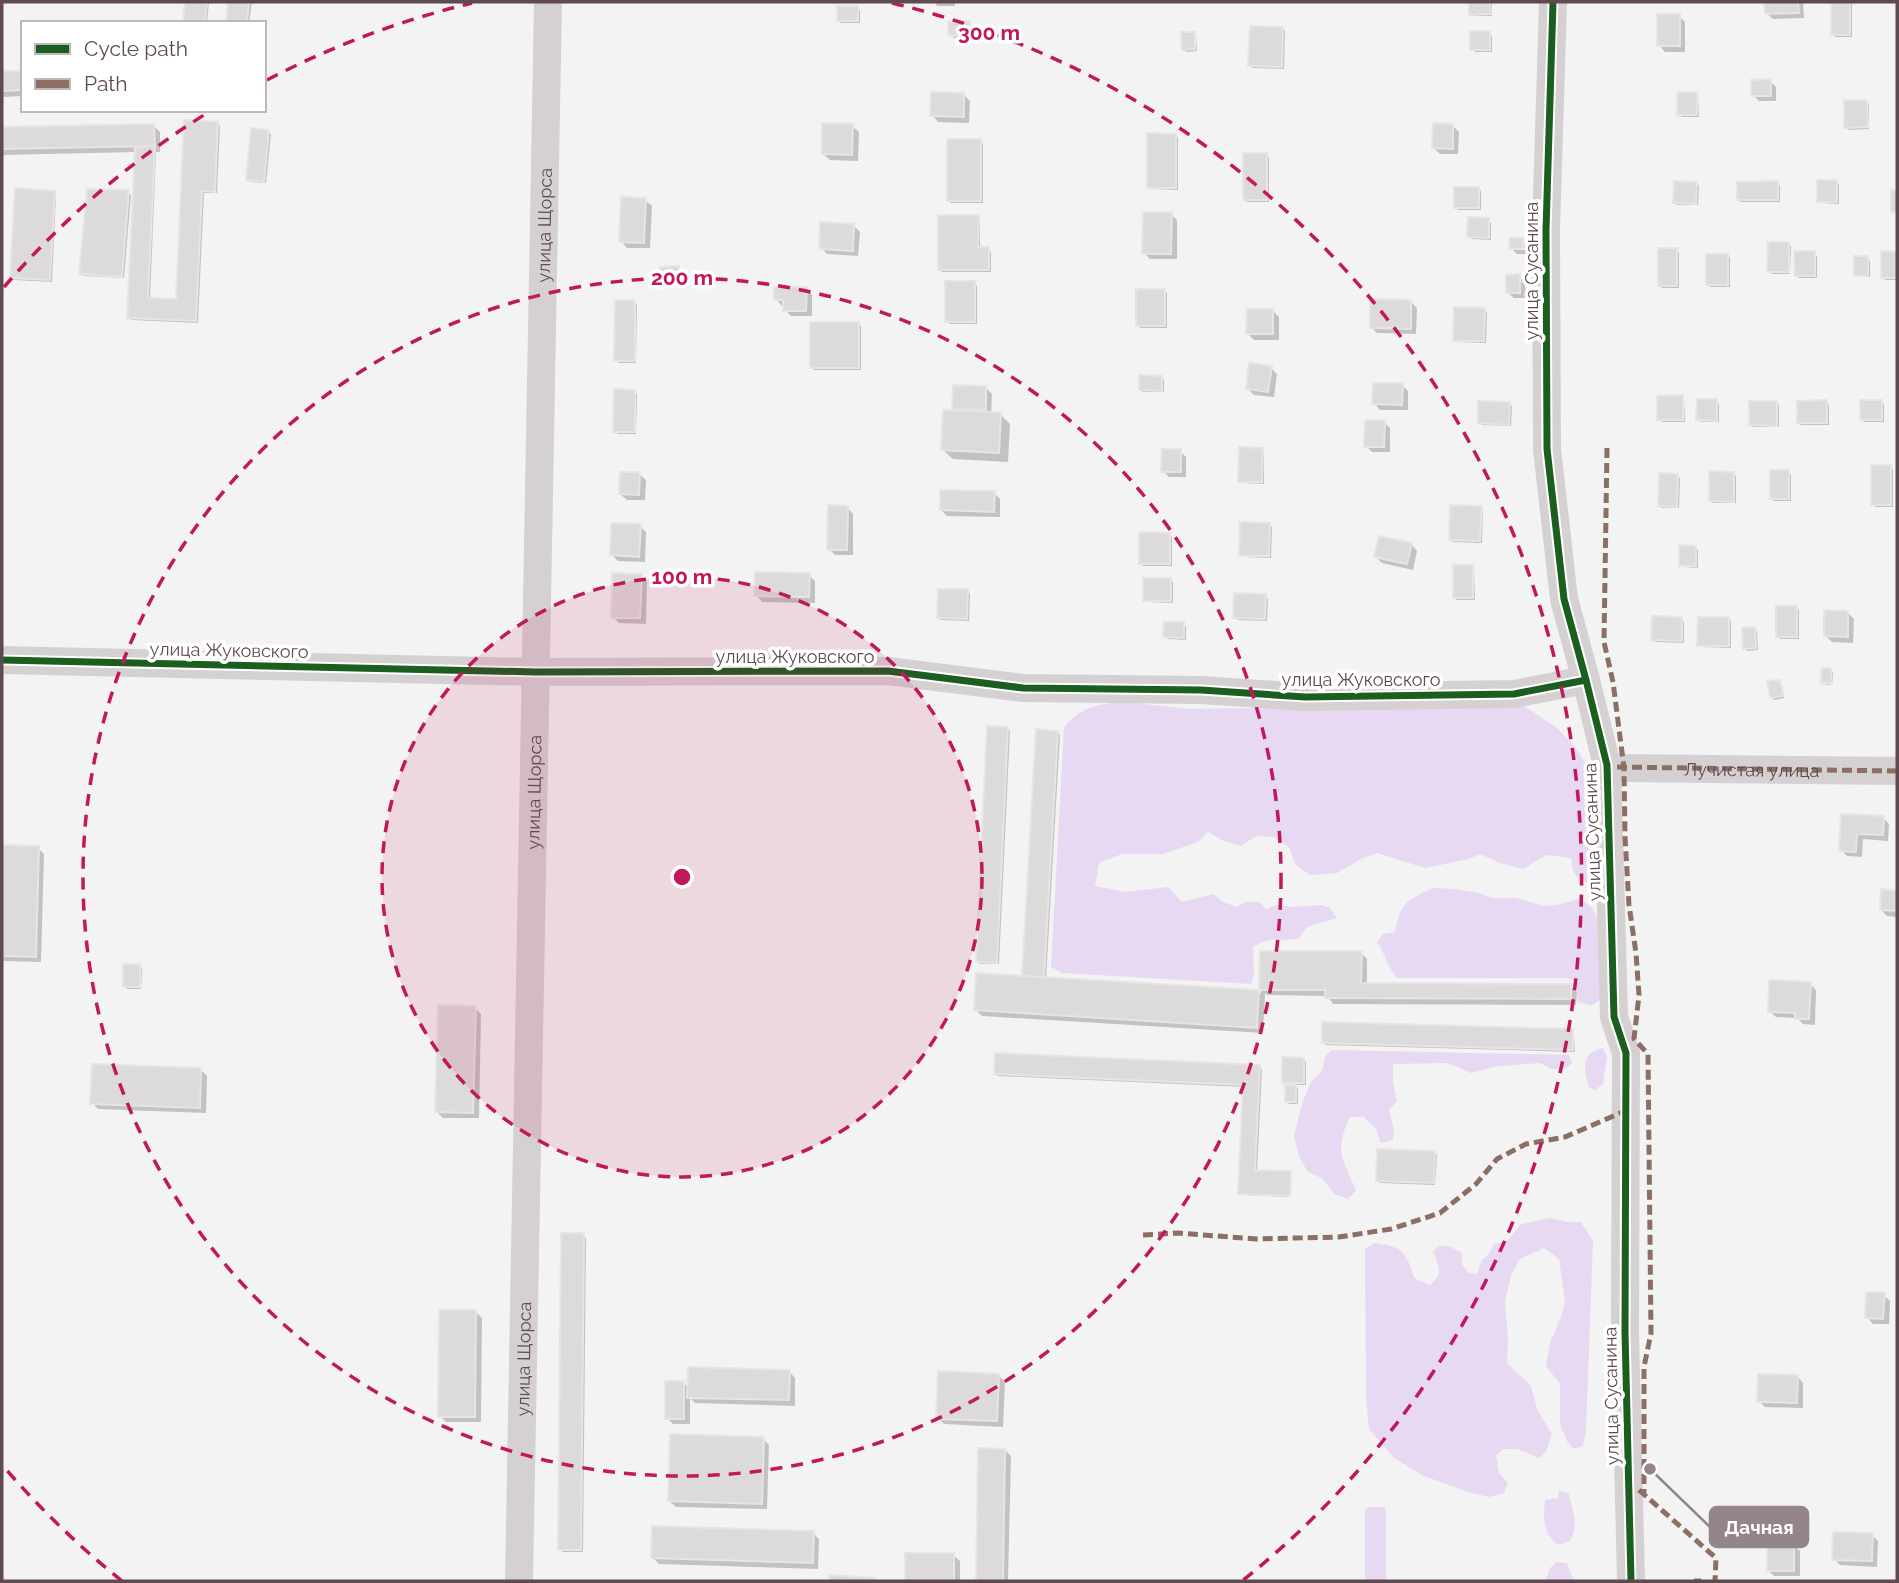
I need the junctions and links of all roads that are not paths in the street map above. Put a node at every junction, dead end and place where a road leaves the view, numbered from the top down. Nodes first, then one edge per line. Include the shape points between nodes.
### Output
1 (548, 2) edge
2 (1553, 2) edge
3 (2, 660) edge
4 (536, 672) junction
5 (1586, 680) junction
6 (1607, 765) junction
7 (1897, 771) edge
8 (519, 1581) edge
9 (1631, 1581) edge

1 - 4 street, улица Щорса
2 - 5 street, улица Сусанина via 1546,230 1547,449 1564,599
3 - 4 street, улица Жуковского
4 - 5 street, улица Жуковского via 888,671 1023,688 1201,690 1305,697 1514,694
4 - 8 street, улица Щорса
5 - 6 street, улица Сусанина
6 - 7 street, Лучистая улица
6 - 9 street, улица Сусанина via 1614,1017 1626,1053 1625,1332

